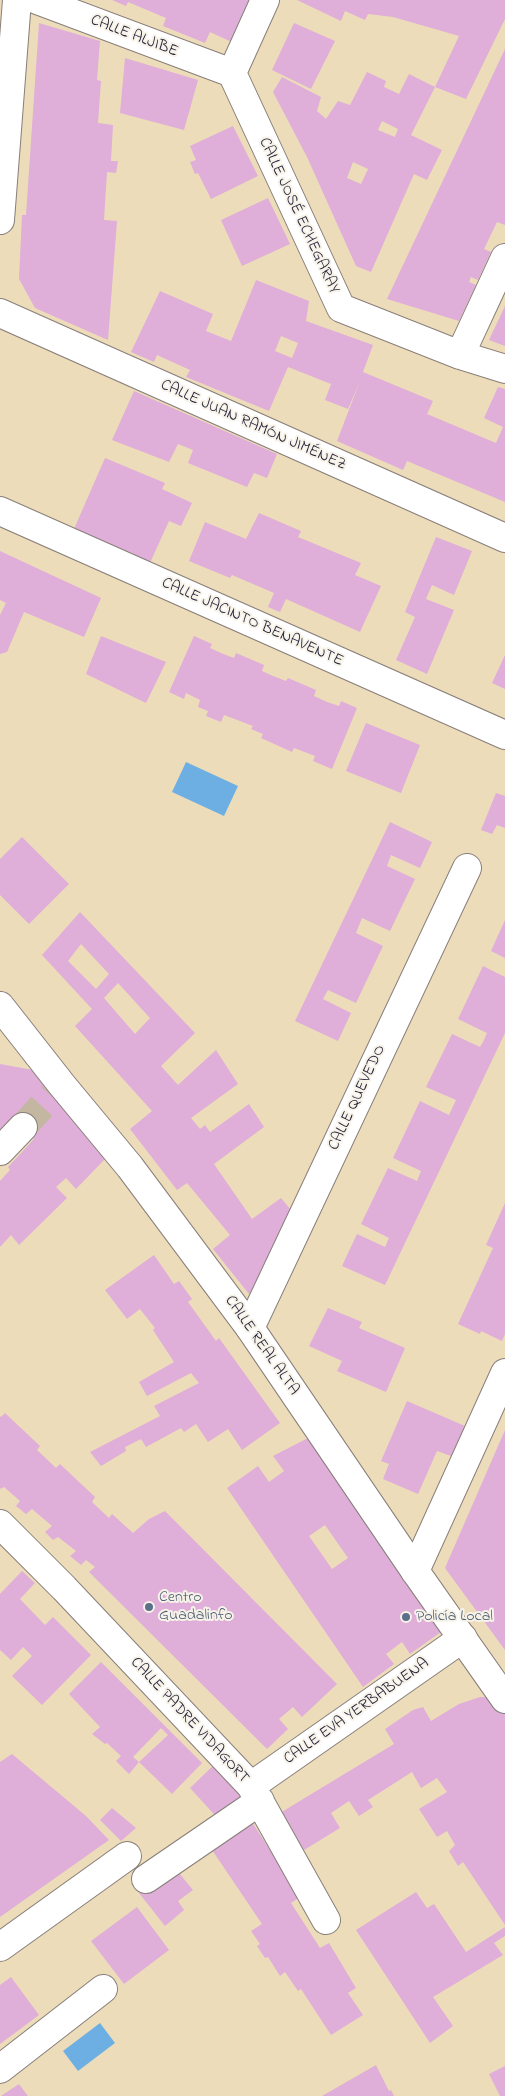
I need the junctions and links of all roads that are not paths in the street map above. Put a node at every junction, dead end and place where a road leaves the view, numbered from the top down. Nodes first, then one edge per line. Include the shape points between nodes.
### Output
1 (17, 0) edge
2 (37, 0) edge
3 (265, 0) edge
4 (232, 73) junction
5 (0, 220) edge
6 (505, 258) edge
7 (0, 314) edge
8 (460, 355) junction
9 (505, 370) edge
10 (0, 511) edge
11 (505, 538) edge
12 (505, 735) edge
13 (467, 868) dead end
14 (0, 1006) edge
15 (23, 1127) tunnel mouth
16 (0, 1150) edge
17 (250, 1328) junction
18 (505, 1373) edge
19 (0, 1524) edge
20 (415, 1571) junction
21 (463, 1638) junction
22 (505, 1699) edge
23 (255, 1794) junction
24 (128, 1856) dead end
25 (146, 1879) dead end
26 (326, 1920) dead end
27 (0, 1947) edge
28 (104, 1990) dead end
29 (0, 2070) edge

1 - 5 street
2 - 4 street, CALLE ALJIBE
3 - 4 street
4 - 8 street, CALLE JOSÉ ECHEGARAY via 341,308
6 - 8 street
7 - 11 street, CALLE JUAN RAMÓN JIMÉNEZ
8 - 9 street, CALLE JOSÉ ECHEGARAY
10 - 12 street, CALLE JACINTO BENAVENTE
13 - 17 street, CALLE QUEVEDO
14 - 17 street, CALLE REAL ALTA via 57,1090 130,1167
15 - 16 street
17 - 20 street, CALLE REAL ALTA
18 - 20 street
19 - 23 street, CALLE PADRE VIDAGORT via 64,1588
20 - 21 street, CALLE REAL ALTA
21 - 22 street, CALLE REAL ALTA
21 - 23 street, CALLE EVA YERBABUENA
23 - 25 street, CALLE EVA YERBABUENA
23 - 26 street, CALLE PADRE VIDAGORT
24 - 27 street
28 - 29 street

